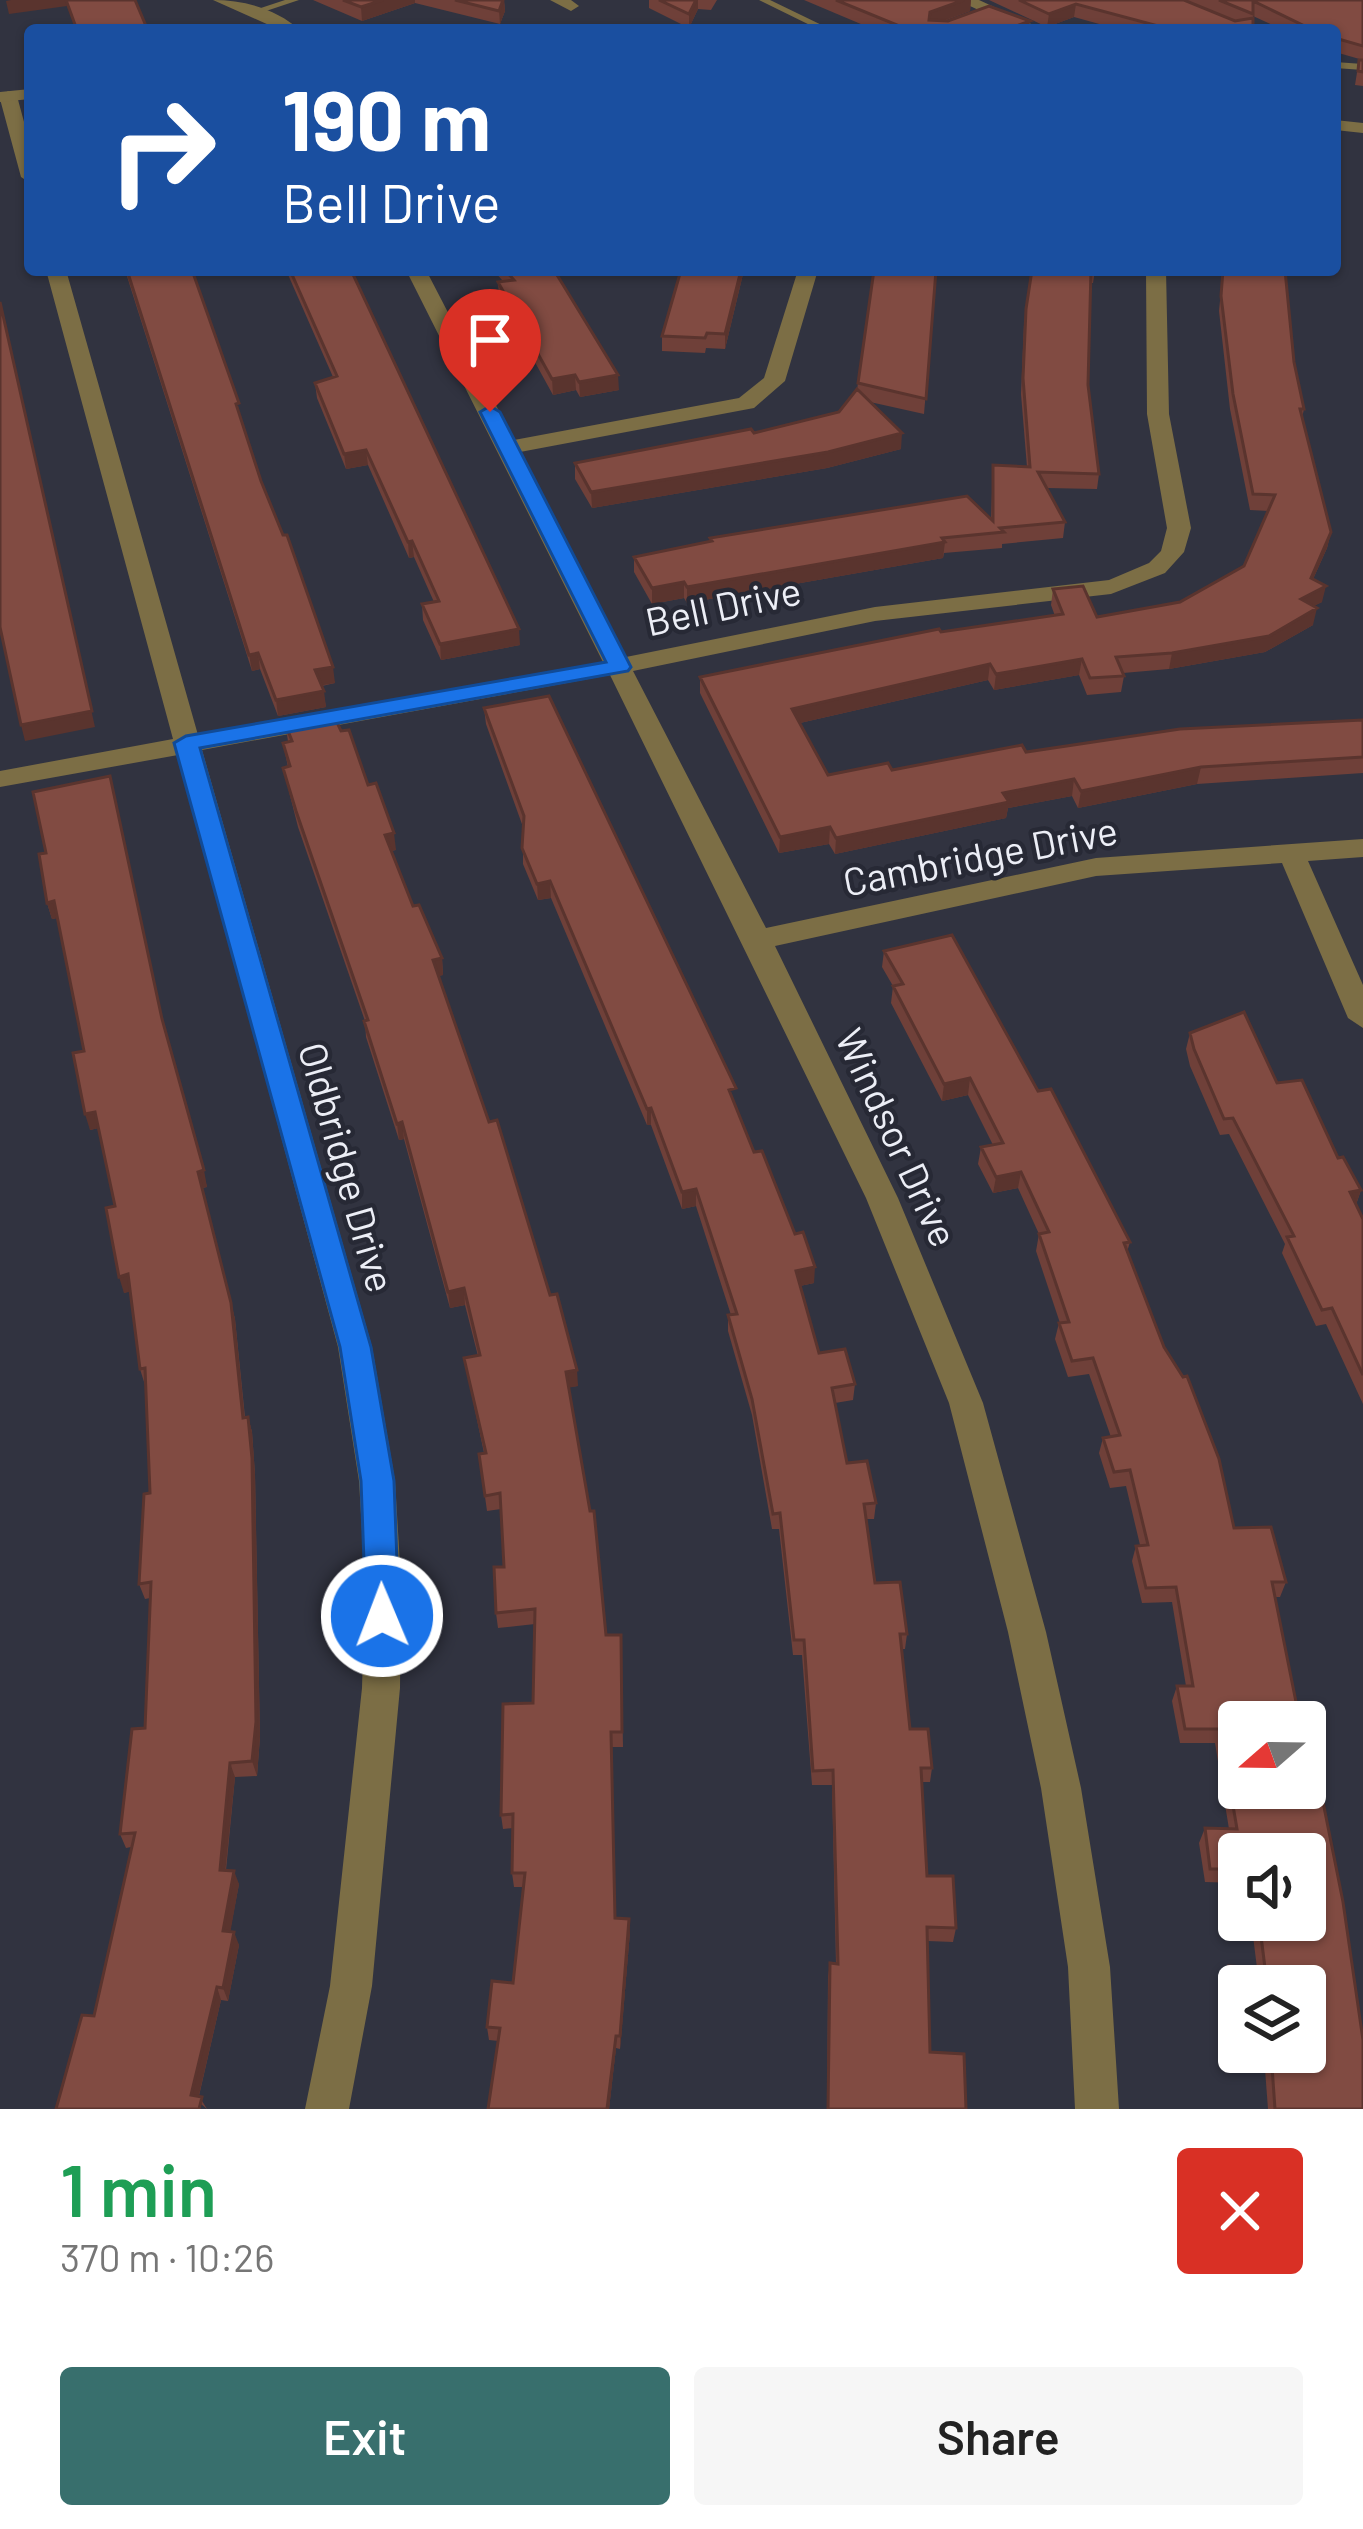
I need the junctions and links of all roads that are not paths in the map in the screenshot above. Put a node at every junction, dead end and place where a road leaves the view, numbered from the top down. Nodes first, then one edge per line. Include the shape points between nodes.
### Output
1 (221, 0) edge
2 (295, 0) edge
3 (763, 0) edge
4 (969, 9) edge
5 (256, 11) junction
6 (281, 24) edge
7 (813, 24) edge
8 (1022, 24) edge
9 (4, 97) edge
10 (24, 159) edge
11 (58, 276) edge
12 (419, 276) edge
13 (806, 276) edge
14 (1156, 276) edge
15 (509, 447) junction
16 (620, 667) junction
17 (186, 743) junction
18 (0, 779) edge
19 (1363, 848) edge
20 (1291, 853) junction
21 (758, 940) junction
22 (1363, 1018) edge
23 (327, 2109) edge
24 (1097, 2109) edge

1 - 5 street
2 - 5 lane
3 - 7 lane
4 - 8 street
5 - 6 street
9 - 10 street
11 - 17 street, Oldbridge Drive
12 - 15 street, Windsor Drive
13 - 15 street via 774,381 746,404
14 - 16 street, Bell Drive via 1158,414 1179,528 1165,564 1112,587 939,603
15 - 16 street, Windsor Drive
16 - 17 street, Bell Drive
16 - 21 street, Windsor Drive
17 - 18 street, Bell Drive
17 - 23 street, Oldbridge Drive via 355,1347 377,1481 381,1688 351,1986
19 - 20 street, Cambridge Drive
20 - 21 street, Cambridge Drive via 1096,867
20 - 22 street
21 - 24 street, Windsor Drive via 882,1198 966,1402 1061,1788 1089,1967

